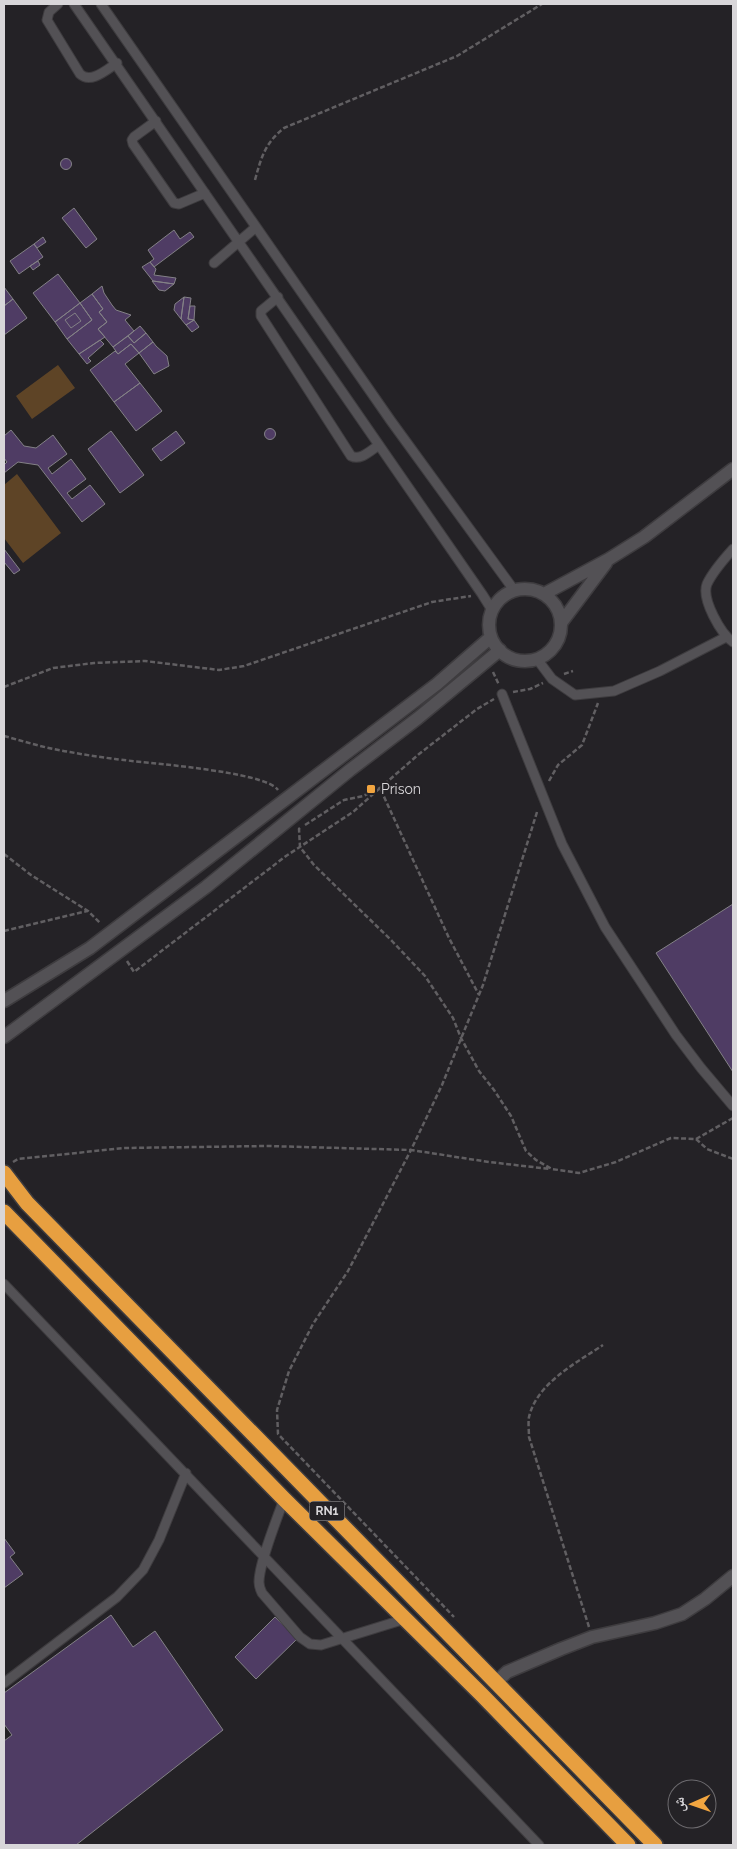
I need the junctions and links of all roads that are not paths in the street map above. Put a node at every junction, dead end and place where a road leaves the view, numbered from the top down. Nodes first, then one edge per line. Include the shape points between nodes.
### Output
1 (58, 4) edge
2 (74, 4) edge
3 (101, 4) edge
4 (117, 63) junction
5 (156, 122) junction
6 (205, 193) junction
7 (256, 227) junction
8 (240, 241) junction
9 (214, 263) dead end
10 (278, 297) junction
11 (379, 445) junction
12 (733, 470) edge
13 (733, 549) edge
14 (609, 559) junction
15 (514, 590) junction
16 (544, 594) junction
17 (492, 610) junction
18 (561, 623) junction
19 (491, 636) junction
20 (729, 639) edge
21 (500, 650) junction
22 (537, 659) junction
23 (502, 694) road end
24 (4, 1001) edge
25 (4, 1037) edge
26 (733, 1106) edge
27 (7, 1168) edge
28 (4, 1212) edge
29 (4, 1284) edge
30 (186, 1473) junction
31 (284, 1499) junction
32 (264, 1558) junction
33 (733, 1576) edge
34 (405, 1619) junction
35 (340, 1638) junction
36 (496, 1682) junction
37 (4, 1683) edge
38 (539, 1845) edge
39 (628, 1845) edge
40 (655, 1845) edge

1 - 4 lane via 49,12 47,20 80,74 91,78
2 - 4 lane
3 - 7 lane
4 - 5 lane
5 - 6 lane
5 - 6 lane via 134,137 133,144 174,203 180,204
6 - 8 lane
7 - 8 lane
7 - 15 lane
8 - 9 lane
8 - 10 lane
10 - 11 lane
10 - 11 lane via 261,310 261,316 351,456 360,457
11 - 17 lane
12 - 14 main road via 644,537
13 - 20 lane via 707,585 706,594 713,615
14 - 16 main road
14 - 18 main road
15 - 16 main road via 533,589
15 - 17 main road via 498,600
16 - 18 main road via 559,612
17 - 19 main road via 489,622
18 - 22 main road via 555,645
19 - 21 main road
19 - 24 main road via 437,684 90,948
20 - 22 lane via 614,691 575,695 552,679
21 - 22 main road via 514,659
21 - 25 main road via 206,887
23 - 26 lane via 562,844 605,927 676,1035
27 - 36 highway, RN1 via 27,1202
28 - 31 highway, RN1
29 - 30 lane
30 - 32 lane
30 - 37 lane via 143,1570 117,1597
31 - 32 lane
31 - 34 highway, RN1
32 - 35 lane
32 - 35 lane via 259,1576 260,1588 300,1637 310,1644 321,1645
33 - 36 main road via 682,1614 592,1637 507,1672
34 - 35 lane
34 - 39 highway, RN1
35 - 38 lane
36 - 40 highway, RN1

